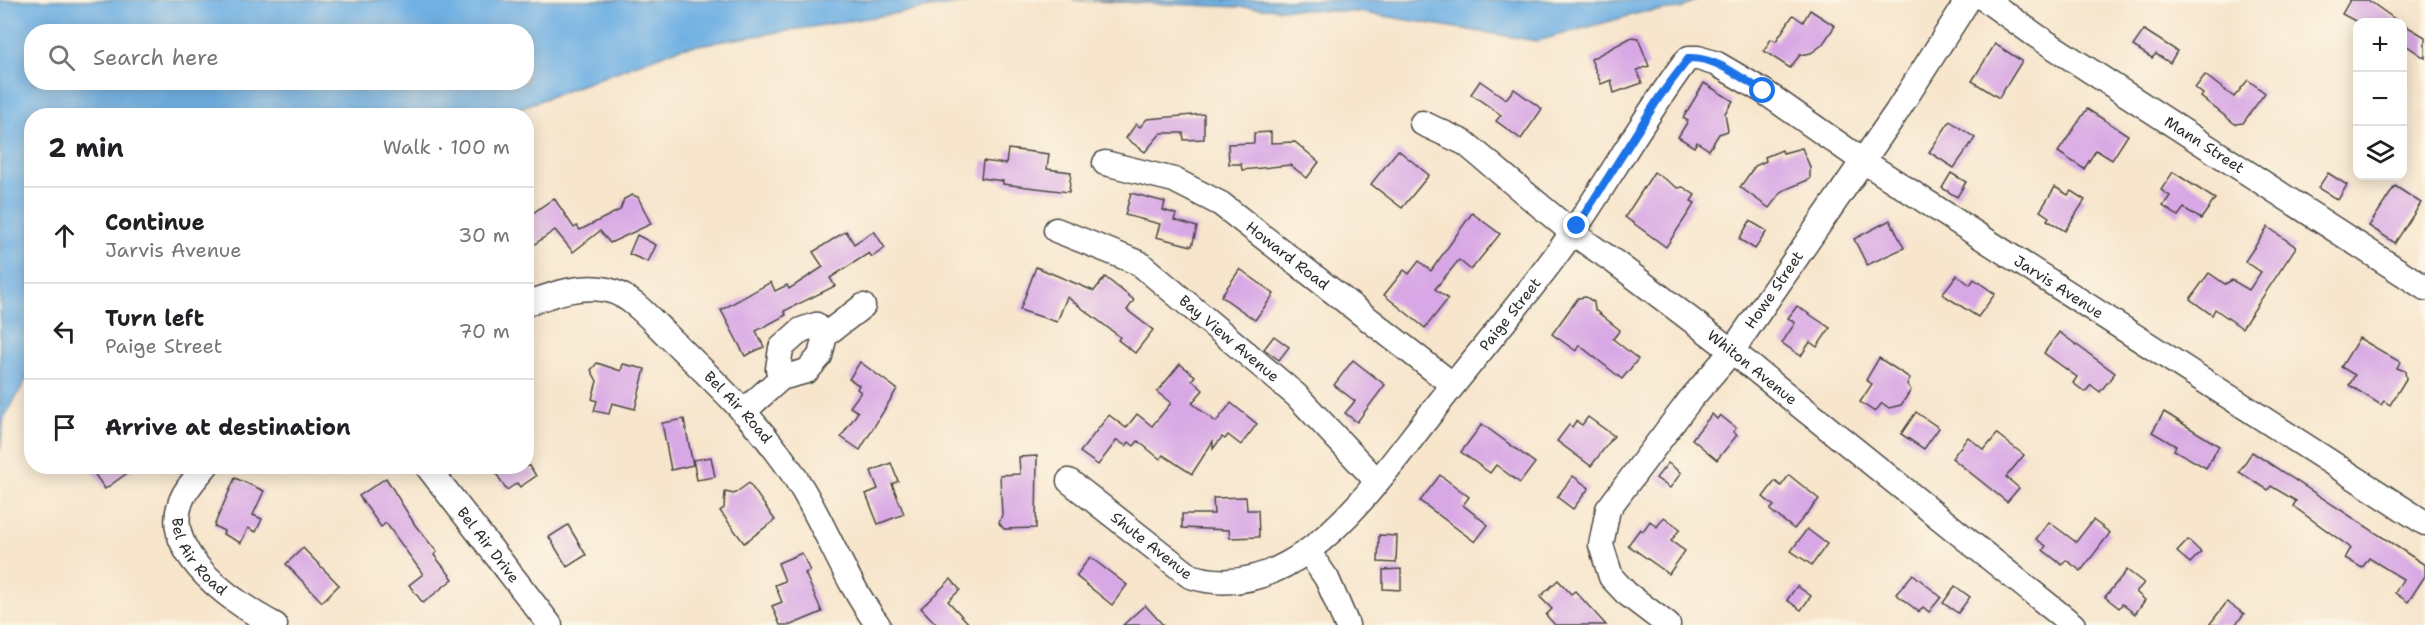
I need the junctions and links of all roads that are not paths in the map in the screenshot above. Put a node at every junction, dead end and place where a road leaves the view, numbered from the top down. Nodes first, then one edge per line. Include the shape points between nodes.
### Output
1 (1968, 0) edge
2 (1986, 0) edge
3 (1689, 58) joint
4 (1422, 123) dead end
5 (1863, 161) junction
6 (1105, 163) dead end
7 (1056, 230) dead end
8 (1572, 232) junction
9 (2425, 288) edge
10 (534, 301) edge
11 (863, 306) dead end
12 (825, 335) junction
13 (1732, 351) junction
14 (781, 378) junction
15 (1453, 385) junction
16 (743, 412) junction
17 (200, 474) edge
18 (433, 474) edge
19 (1069, 481) dead end
20 (1377, 481) junction
21 (2425, 524) edge
22 (1308, 551) junction
23 (274, 625) edge
24 (550, 625) edge
25 (878, 625) edge
26 (1347, 625) edge
27 (1668, 625) edge
28 (2073, 625) edge

1 - 5 street, Howe Street
2 - 9 street, Mann Street
3 - 5 street, Jarvis Avenue via 1717,64 1763,91
3 - 8 street, Paige Street
4 - 8 street, Whiton Avenue via 1465,143
5 - 13 street, Howe Street
5 - 21 street, Jarvis Avenue
6 - 15 street, Howard Road via 1174,180 1221,204
7 - 20 street, Bay View Avenue via 1139,263 1296,395
8 - 13 street, Whiton Avenue
8 - 15 street, Paige Street
10 - 16 street, Bel Air Road via 567,290 611,291 638,308
11 - 12 street
12 - 14 street via 820,356 807,371
12 - 14 street via 816,325 801,330 781,348
13 - 27 street, Howe Street via 1618,492 1603,526 1601,546 1611,577
13 - 28 street, Whiton Avenue
14 - 16 street
15 - 20 street, Paige Street
16 - 25 street, Bel Air Road via 802,489 854,591
17 - 23 street, Bel Air Road via 181,501 177,519 183,541 194,562 211,581
18 - 24 street, Bel Air Drive
19 - 22 street, Shute Avenue via 1190,576 1204,581 1226,584 1264,576
20 - 22 street, Paige Street via 1332,531
22 - 26 street via 1327,579

